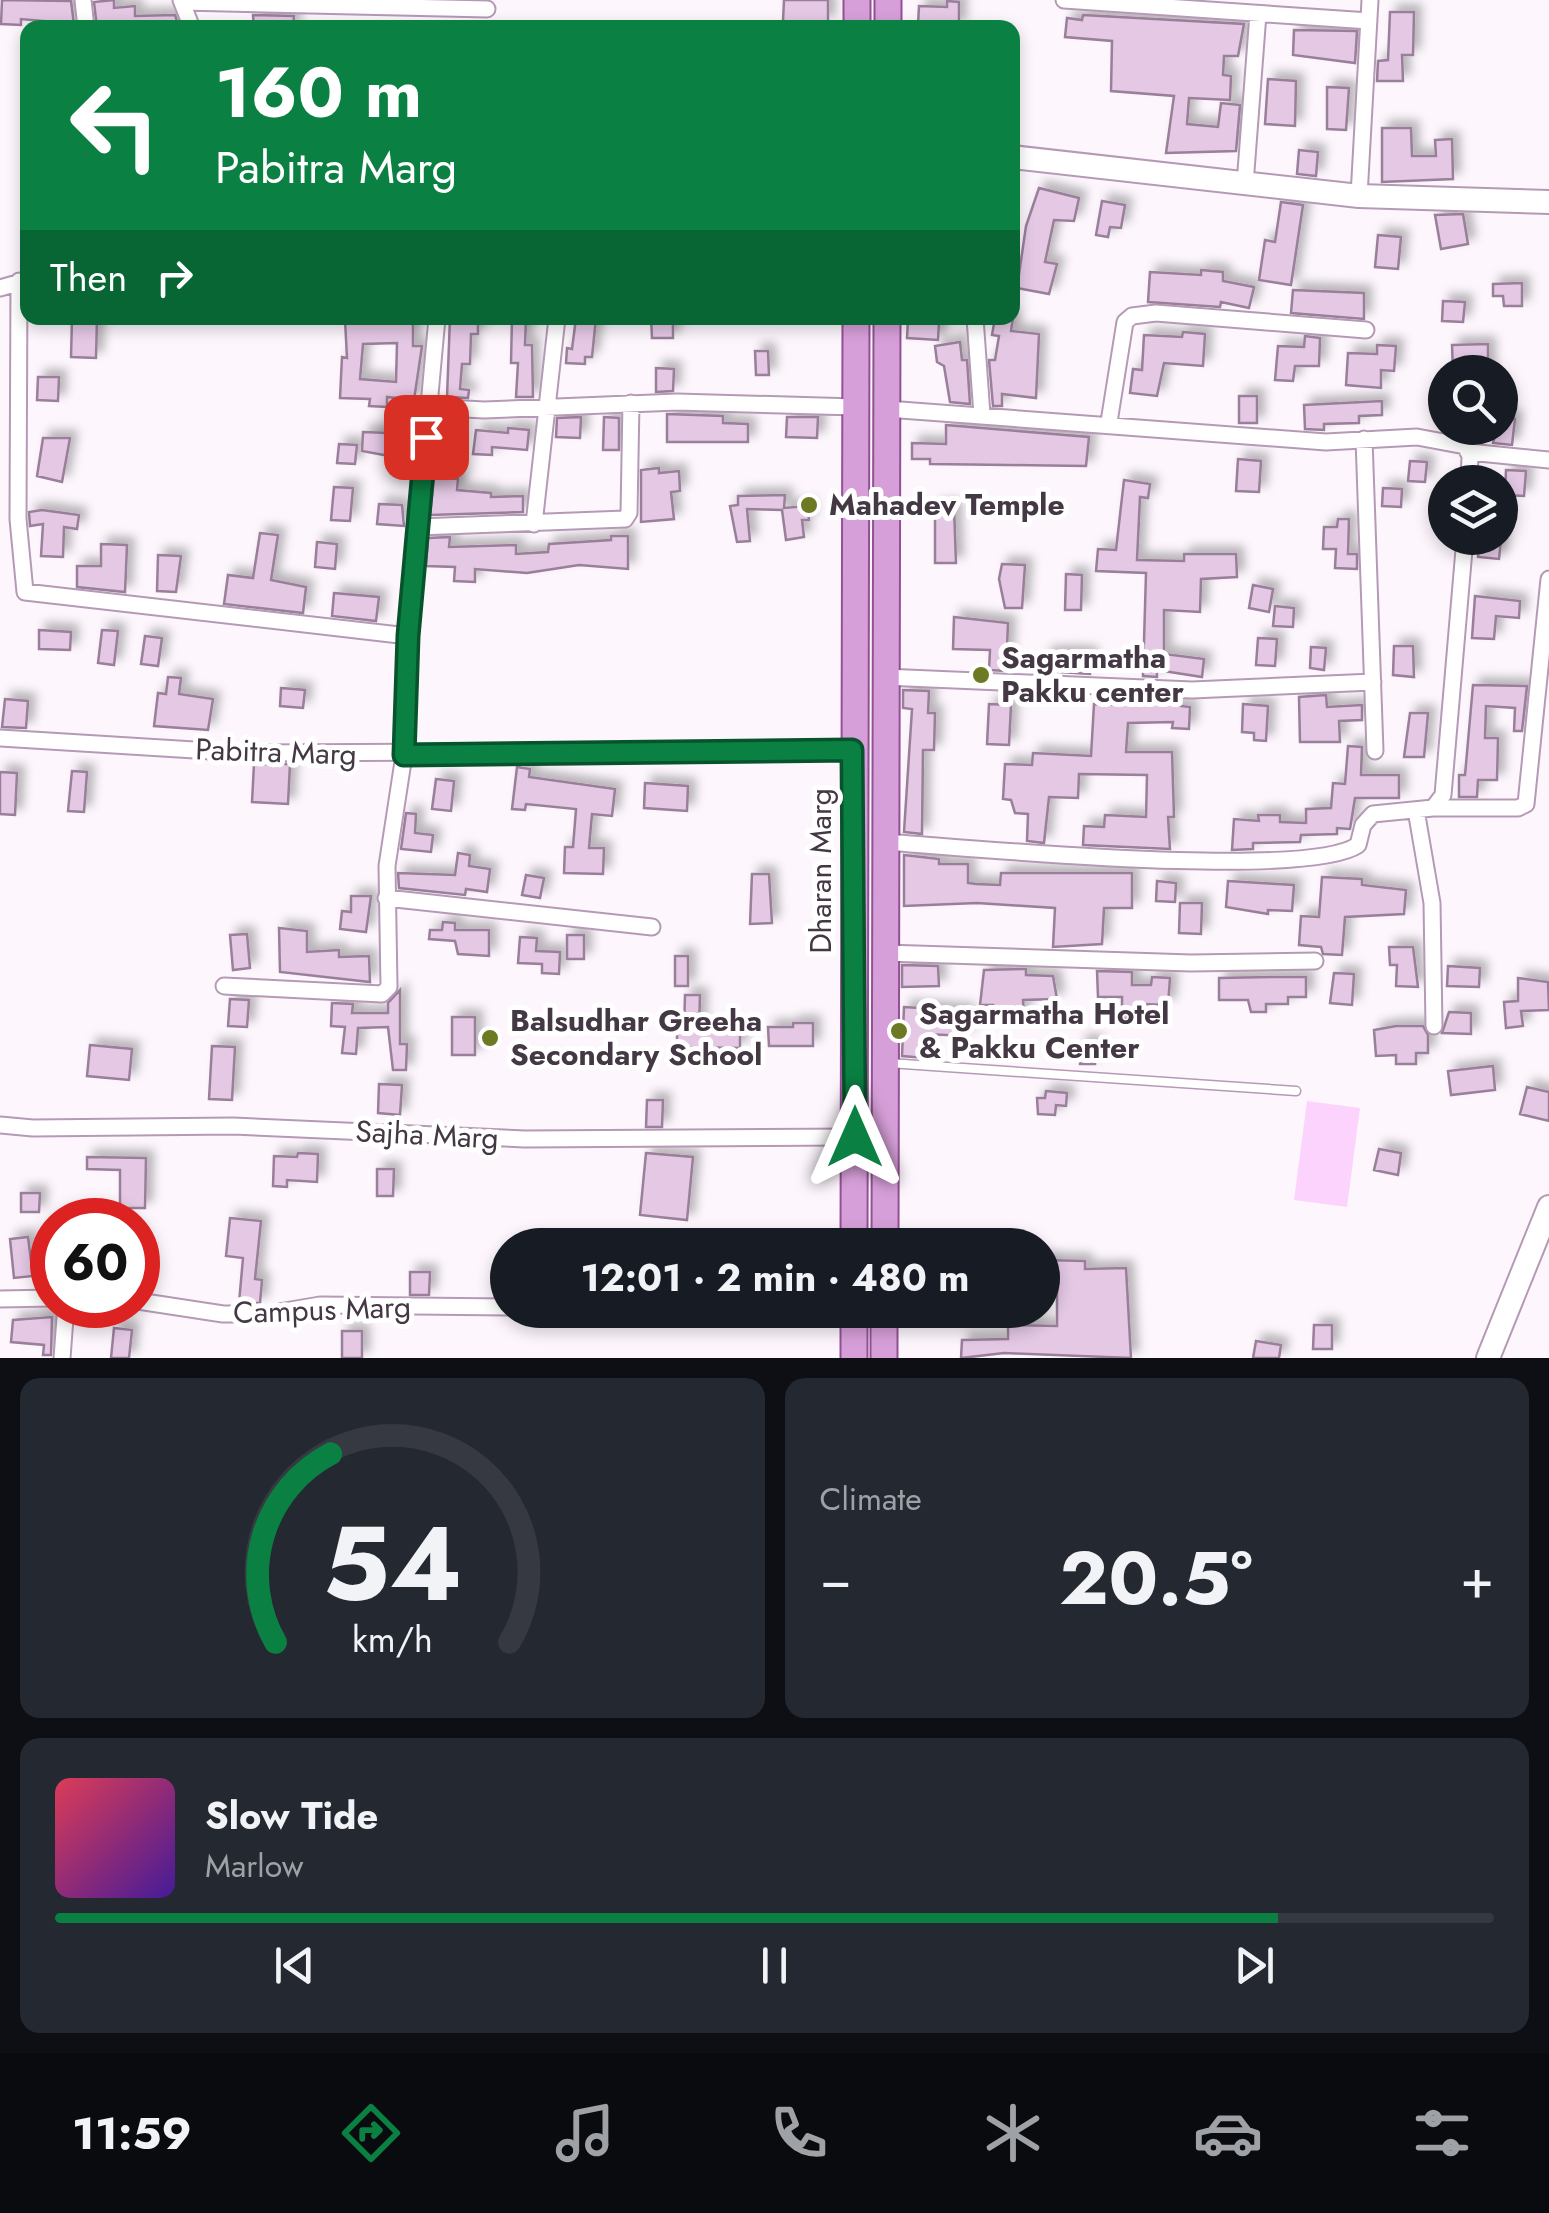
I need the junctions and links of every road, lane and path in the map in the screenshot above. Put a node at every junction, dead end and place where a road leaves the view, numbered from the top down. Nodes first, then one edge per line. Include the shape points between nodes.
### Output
1 (1064, 0) edge
2 (1370, 0) edge
3 (182, 1) edge
4 (487, 9) dead end
5 (1258, 14) junction
6 (1369, 21) junction
7 (1020, 158) edge
8 (1245, 184) junction
9 (1359, 196) junction
10 (1549, 202) edge
11 (22, 325) edge
12 (436, 325) edge
13 (556, 325) edge
14 (856, 325) edge
15 (886, 325) edge
16 (976, 325) edge
17 (1366, 330) dead end
18 (631, 403) junction
19 (548, 405) junction
20 (429, 407) junction
21 (856, 407) junction
22 (887, 408) junction
23 (982, 415) junction
24 (1109, 422) junction
25 (1364, 439) junction
26 (1469, 452) junction
27 (1549, 460) edge
28 (1469, 465) edge
29 (18, 519) junction
30 (534, 524) junction
31 (0, 527) edge
32 (418, 527) junction
33 (1463, 555) edge
34 (1549, 579) edge
35 (408, 636) junction
36 (884, 677) junction
37 (1373, 682) junction
38 (0, 738) edge
39 (852, 750) junction
40 (1375, 752) dead end
41 (404, 755) junction
42 (1433, 808) junction
43 (1416, 810) junction
44 (884, 842) junction
45 (386, 898) junction
46 (652, 927) dead end
47 (884, 953) junction
48 (1315, 961) dead end
49 (224, 986) dead end
50 (1434, 1026) dead end
51 (885, 1062) junction
52 (1296, 1091) dead end
53 (0, 1124) edge
54 (855, 1137) junction
55 (1549, 1208) edge
56 (854, 1228) edge
57 (885, 1228) edge
58 (30, 1298) edge
59 (0, 1299) edge
60 (160, 1304) edge
61 (490, 1307) edge
62 (64, 1328) edge
63 (854, 1328) edge
64 (884, 1328) edge
65 (62, 1358) edge
66 (854, 1358) edge
67 (884, 1358) edge
68 (1488, 1358) edge

1 - 5 street
2 - 6 street
3 - 4 street
5 - 6 street
5 - 8 street
6 - 9 street
7 - 8 street
8 - 9 street
9 - 10 street
11 - 29 street
12 - 20 street
13 - 19 street
14 - 21 main road, Dharan Marg
15 - 22 main road, Dharan Marg
16 - 23 street
17 - 24 street via 1156,312 1132,316 1125,322
18 - 19 street
18 - 21 street
18 - 30 street via 628,516
19 - 20 street
19 - 30 street
20 - 32 street
21 - 39 main road, Dharan Marg
22 - 23 street
22 - 36 main road, Dharan Marg
23 - 24 street
24 - 25 street via 1286,440
25 - 26 street via 1431,438 1458,442
25 - 37 street
26 - 27 street
26 - 28 street
29 - 31 street
29 - 35 street via 28,594
30 - 32 street
32 - 35 street
33 - 42 street via 1443,796
34 - 42 street via 1526,804
35 - 41 street
36 - 37 street via 1192,690
36 - 44 main road, Dharan Marg
37 - 40 street
38 - 41 street, Pabitra Marg
39 - 41 street, Pabitra Marg
39 - 54 main road, Dharan Marg
41 - 45 street
42 - 43 street
43 - 44 street via 1372,814 1358,844 1346,851 1264,861
43 - 50 street via 1432,903
44 - 47 main road, Dharan Marg
45 - 46 street
45 - 49 street via 390,987 382,994
47 - 48 street
47 - 51 main road, Dharan Marg
51 - 52 lane
51 - 57 main road, Dharan Marg
53 - 54 street, Sajha Marg via 233,1126 525,1140
54 - 56 main road, Dharan Marg
55 - 68 street
58 - 59 street
60 - 61 street, Campus Marg via 223,1314 320,1305
62 - 65 street
63 - 66 main road
64 - 67 main road

